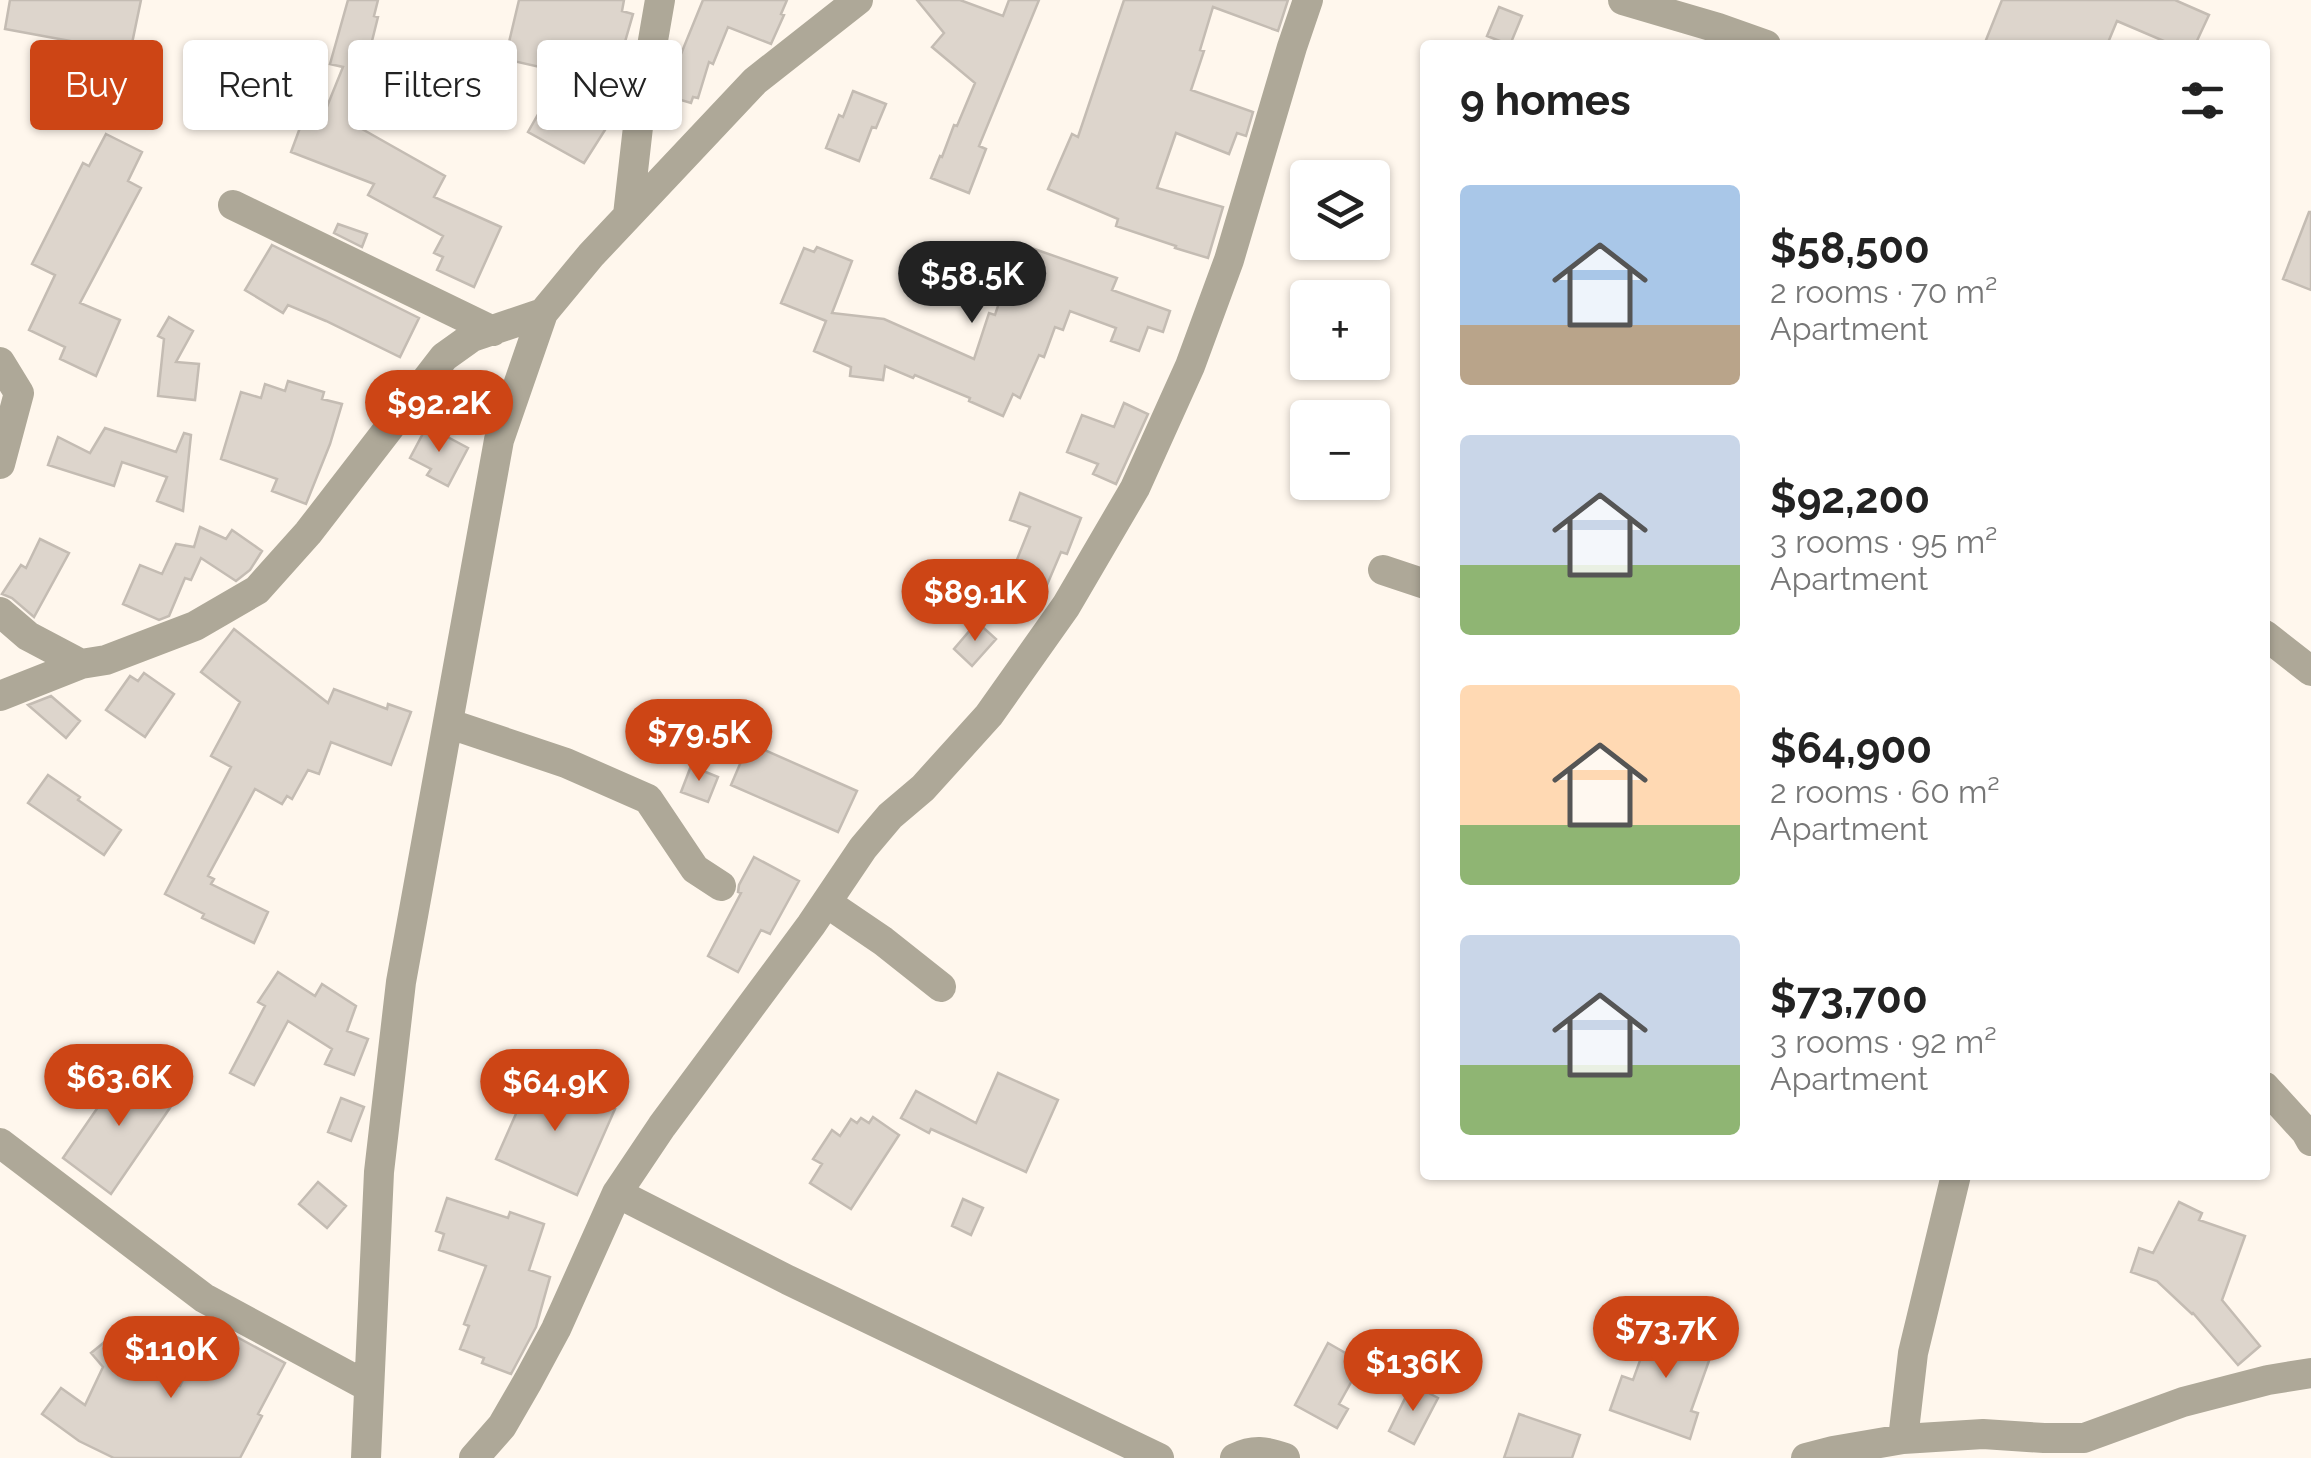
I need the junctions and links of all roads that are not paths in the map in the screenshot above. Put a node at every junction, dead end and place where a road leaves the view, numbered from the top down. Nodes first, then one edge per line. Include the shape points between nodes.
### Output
1 (660, 0) edge
2 (858, 0) edge
3 (1308, 0) edge
4 (1623, 0) edge
5 (1757, 40) edge
6 (233, 205) dead end
7 (628, 215) junction
8 (543, 313) junction
9 (493, 330) junction
10 (0, 362) edge
11 (0, 464) edge
12 (1383, 570) dead end
13 (1420, 582) edge
14 (0, 612) edge
15 (2270, 639) edge
16 (81, 664) junction
17 (2311, 671) edge
18 (0, 696) edge
19 (450, 724) junction
20 (722, 886) dead end
21 (826, 903) junction
22 (941, 988) dead end
23 (2270, 1092) edge
24 (2311, 1141) edge
25 (0, 1143) edge
26 (1955, 1180) edge
27 (617, 1194) junction
28 (2311, 1374) edge
29 (368, 1387) junction
30 (1904, 1439) junction
31 (366, 1458) edge
32 (474, 1458) edge
33 (1159, 1458) edge
34 (1235, 1458) edge
35 (1285, 1458) edge
36 (1806, 1458) edge

1 - 7 street
2 - 7 street via 755,81
3 - 21 street via 1229,260 1135,488 1066,606 989,715 890,816
4 - 5 street
6 - 9 street
7 - 8 street
8 - 9 street
8 - 19 street via 500,440
9 - 16 street via 444,356 257,590 195,626
10 - 11 street via 19,394
12 - 13 street
14 - 16 street via 28,636
15 - 17 street
16 - 18 street
19 - 20 street via 648,799 694,869
19 - 29 street via 401,982 379,1172
21 - 22 street
21 - 27 street
23 - 24 street
25 - 29 street via 204,1298
26 - 30 street via 1912,1353
27 - 32 street via 556,1329 502,1426
27 - 33 street
28 - 30 street via 2182,1402 2084,1438
29 - 31 street
30 - 36 street
34 - 35 street via 1252,1450

